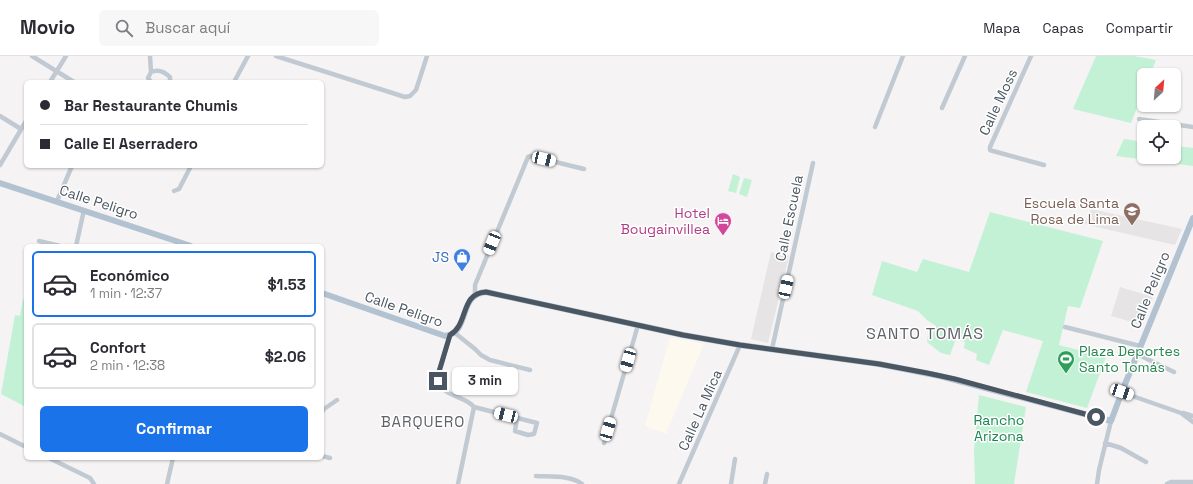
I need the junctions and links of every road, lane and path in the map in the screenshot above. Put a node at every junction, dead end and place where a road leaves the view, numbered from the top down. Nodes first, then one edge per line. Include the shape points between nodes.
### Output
1 (32, 56) edge
2 (66, 56) edge
3 (150, 56) edge
4 (248, 56) edge
5 (276, 56) edge
6 (427, 56) edge
7 (904, 56) edge
8 (965, 56) edge
9 (1031, 56) edge
10 (57, 71) junction
11 (151, 72) junction
12 (51, 80) edge
13 (71, 80) edge
14 (150, 80) edge
15 (170, 80) edge
16 (235, 80) edge
17 (942, 108) dead end
18 (0, 116) edge
19 (24, 124) edge
20 (1181, 126) edge
21 (875, 127) dead end
22 (1193, 128) edge
23 (21, 129) junction
24 (813, 163) dead end
25 (0, 165) edge
26 (1044, 165) dead end
27 (71, 168) edge
28 (190, 168) edge
29 (584, 169) dead end
30 (0, 183) edge
31 (174, 191) dead end
32 (57, 201) junction
33 (84, 210) junction
34 (1193, 218) edge
35 (39, 241) dead end
36 (52, 244) edge
37 (76, 244) edge
38 (185, 244) edge
39 (324, 294) edge
40 (475, 294) junction
41 (638, 325) junction
42 (1065, 327) dead end
43 (452, 334) junction
44 (740, 345) junction
45 (1140, 346) junction
46 (772, 349) junction
47 (1137, 354) junction
48 (530, 370) dead end
49 (1174, 372) dead end
50 (1122, 392) junction
51 (337, 400) dead end
52 (474, 407) junction
53 (324, 409) edge
54 (1182, 413) junction
55 (1193, 416) edge
56 (517, 418) junction
57 (1111, 421) junction
58 (1193, 422) edge
59 (0, 434) edge
60 (604, 443) dead end
61 (1105, 443) junction
62 (24, 446) edge
63 (324, 456) edge
64 (330, 458) dead end
65 (735, 459) dead end
66 (54, 460) edge
67 (173, 460) edge
68 (1146, 462) dead end
69 (767, 474) dead end
70 (536, 476) dead end
71 (1193, 482) edge
72 (94, 484) edge
73 (167, 484) edge
74 (458, 484) edge
75 (582, 484) edge
76 (679, 484) edge
77 (731, 484) edge
78 (765, 484) edge
79 (1097, 484) edge
80 (1168, 484) edge

1 - 10 street
2 - 10 street
3 - 11 street
4 - 16 street
5 - 6 street via 405,96 410,96 416,90
7 - 21 street
8 - 17 street
9 - 26 street, Calle Moss via 990,150
10 - 12 street
10 - 13 street
11 - 14 street via 148,78
11 - 15 street via 159,71
18 - 23 street
19 - 23 street
20 - 22 street
23 - 25 street
24 - 46 street, Calle Escuela
27 - 32 street
28 - 31 street via 179,189
29 - 40 street via 531,156 528,158 475,285
30 - 32 main road, Calle Peligro
32 - 33 main road, Calle Peligro
33 - 37 street
33 - 38 main road, Calle Peligro
34 - 45 main road, Calle Peligro
35 - 36 street
39 - 43 main road, Calle Peligro via 438,334
40 - 41 main road via 493,293
40 - 43 main road, Calle Peligro via 461,323
41 - 44 main road
41 - 60 street
42 - 45 street
43 - 48 street via 490,360
43 - 52 street via 438,381 445,390 470,402
44 - 46 main road
44 - 76 street, Calle La Mica
45 - 47 main road, Calle Peligro
46 - 57 main road via 879,364 940,376
47 - 49 street
47 - 50 main road, Calle Peligro
50 - 54 street
50 - 57 main road, Calle Peligro
51 - 53 street
52 - 56 street
52 - 74 street
54 - 55 street
54 - 58 street
56 - 56 street via 537,423 534,434 515,431
57 - 61 street
59 - 62 street
61 - 68 street via 1121,448
61 - 79 street
63 - 64 street
65 - 77 street
66 - 72 street via 90,478
67 - 73 street
69 - 78 street
70 - 75 street via 571,479
71 - 80 street

